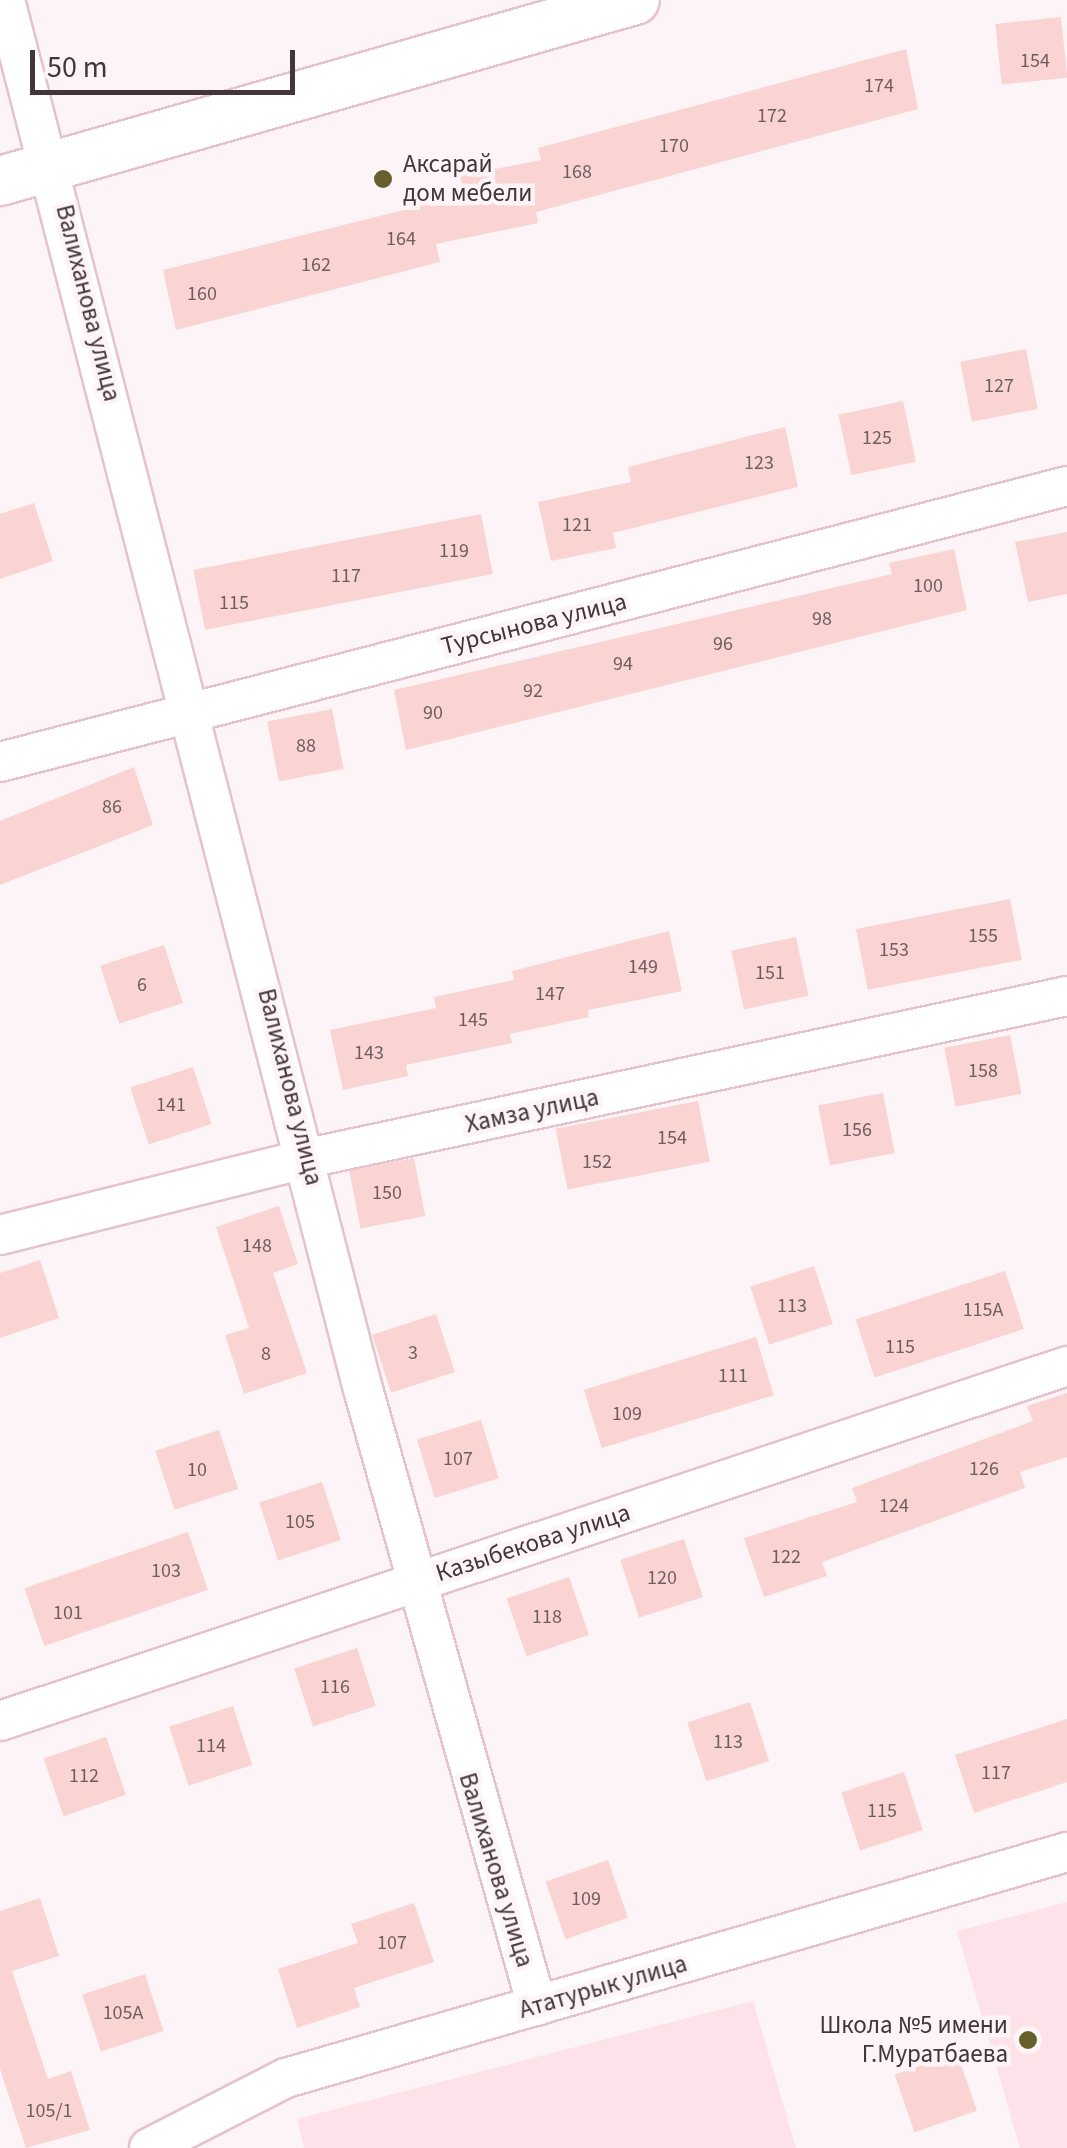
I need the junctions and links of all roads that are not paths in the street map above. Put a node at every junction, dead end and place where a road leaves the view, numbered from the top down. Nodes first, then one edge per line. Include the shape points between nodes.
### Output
1 (5, 0) edge
2 (635, 0) edge
3 (53, 166) junction
4 (0, 181) edge
5 (1067, 486) edge
6 (192, 706) junction
7 (0, 762) edge
8 (1067, 996) edge
9 (308, 1158) junction
10 (0, 1234) edge
11 (1067, 1366) edge
12 (418, 1582) junction
13 (0, 1721) edge
14 (1067, 1852) edge
15 (536, 2006) junction
16 (149, 2148) edge

1 - 3 street, Валиханова улица
2 - 3 street
3 - 4 street
3 - 6 street, Валиханова улица
5 - 6 street, Турсынова улица
6 - 7 street, Турсынова улица
6 - 9 street, Валиханова улица
8 - 9 street, Хамза улица
9 - 10 street, Хамза улица
9 - 12 street, Валиханова улица
11 - 12 street, Казыбекова улица
12 - 13 street, Казыбекова улица
12 - 15 street, Валиханова улица
14 - 15 street, Ататурык улица
15 - 16 street, Ататурык улица via 286,2078

